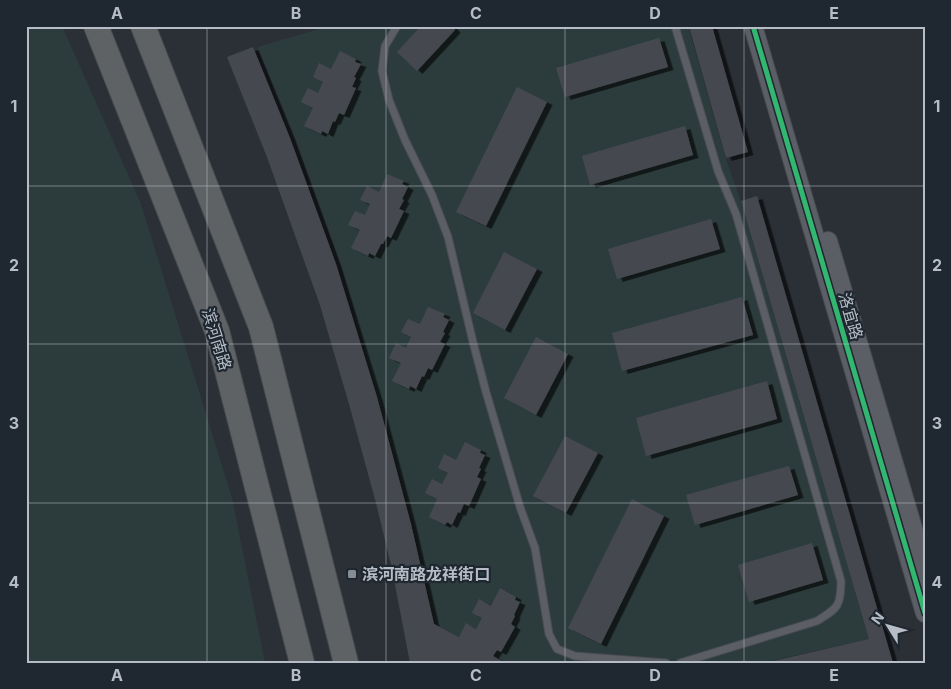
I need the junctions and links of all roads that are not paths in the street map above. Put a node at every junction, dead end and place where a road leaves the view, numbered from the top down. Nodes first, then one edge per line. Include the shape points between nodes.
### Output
1 (96, 26) edge
2 (143, 26) edge
3 (397, 26) edge
4 (676, 26) edge
5 (753, 26) edge
6 (765, 26) edge
7 (925, 569) edge
8 (925, 613) edge
9 (690, 661) edge
10 (302, 663) edge
11 (346, 663) edge
12 (666, 663) edge
13 (680, 663) edge

1 - 10 highway, 滨河南路 via 217,331
2 - 11 highway via 262,326
3 - 12 lane via 385,46 383,74 391,106 448,236 486,392 535,548 549,634 557,649 575,656
4 - 9 lane via 718,170 736,214 841,581 841,597 834,611 817,621
5 - 8 street, 洛宜路
6 - 7 street, 洛宜路
9 - 13 lane

